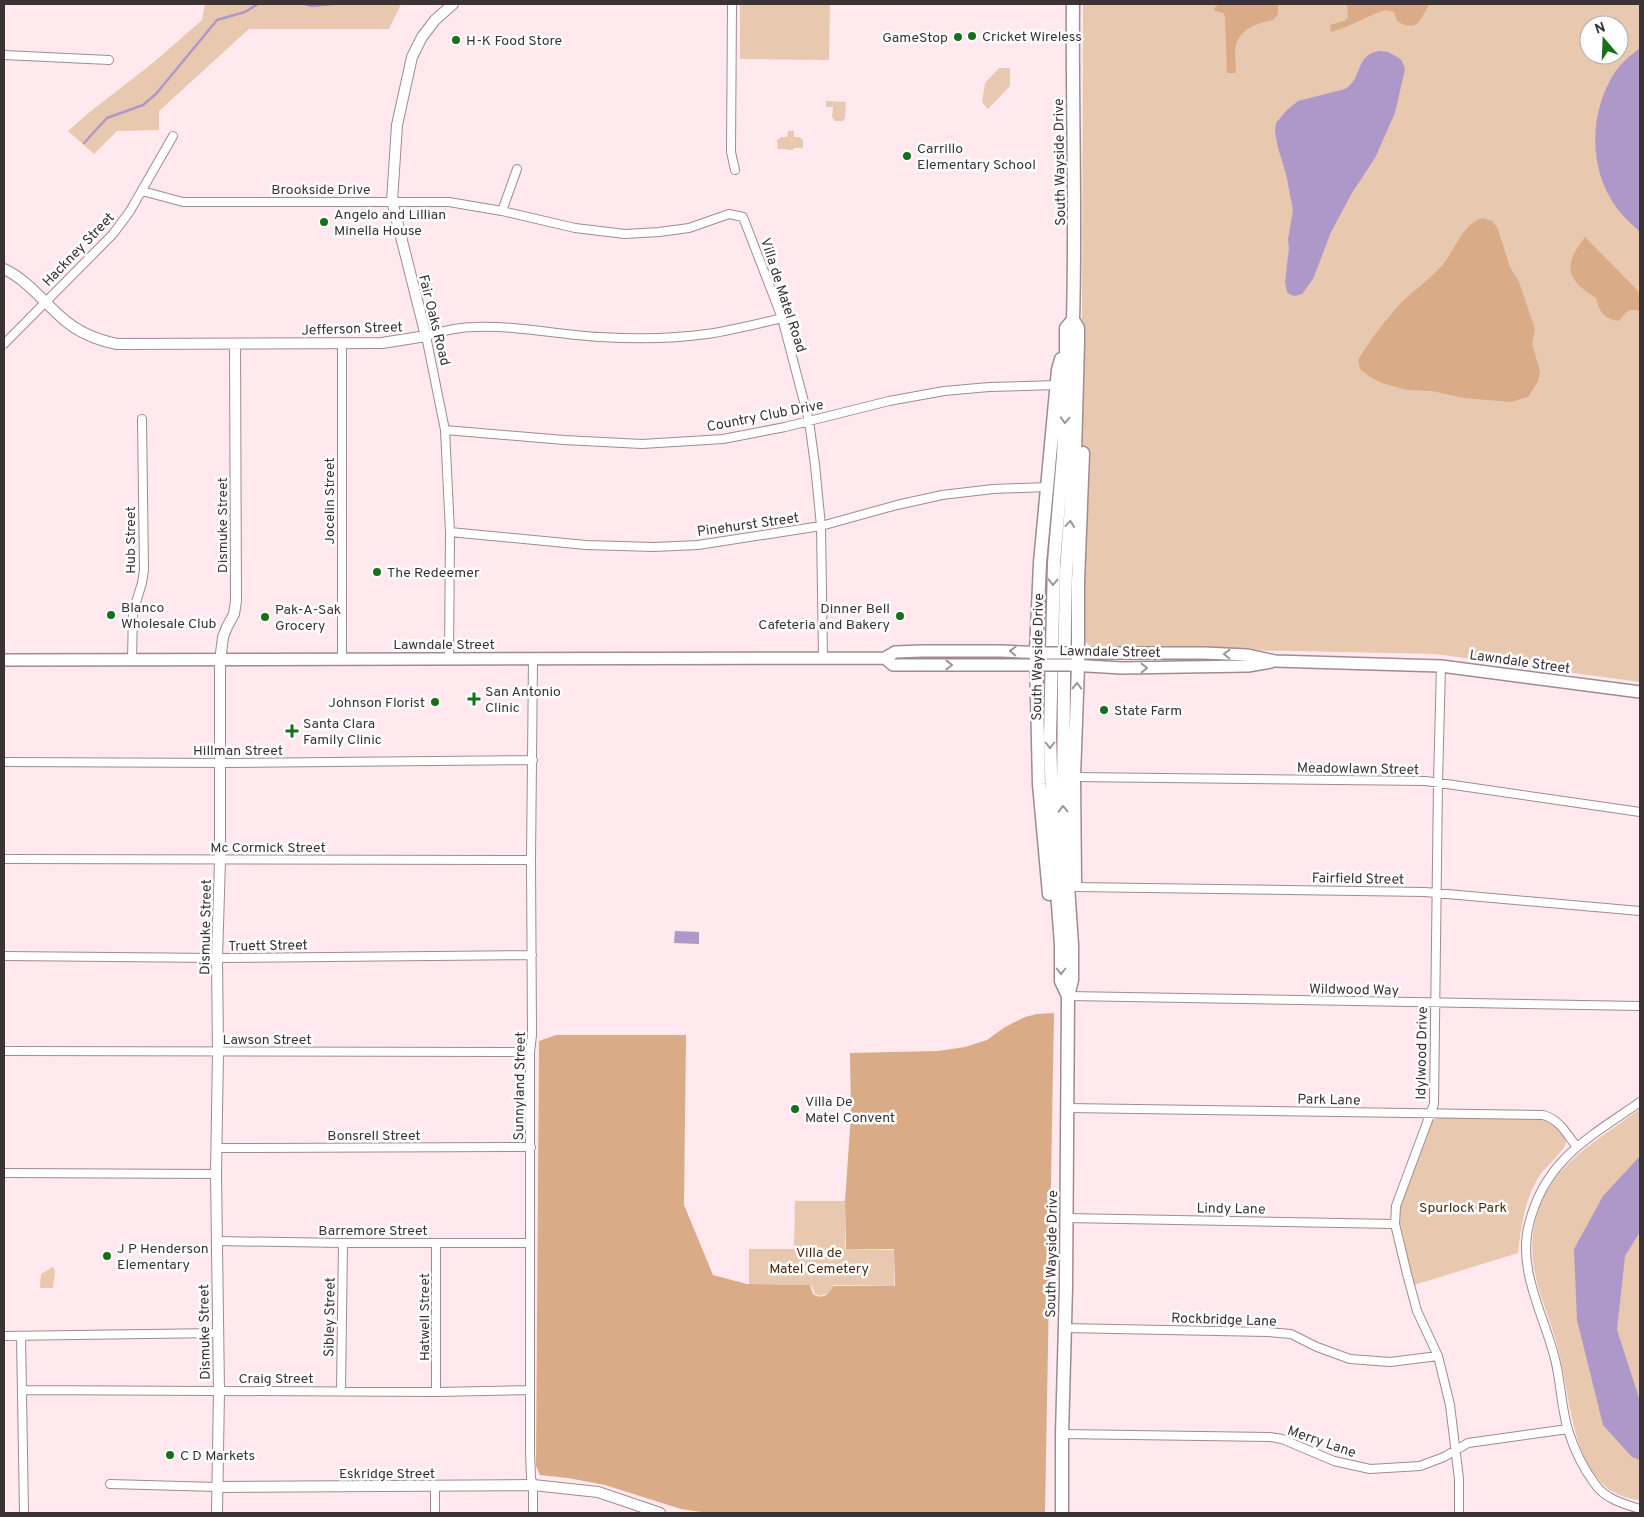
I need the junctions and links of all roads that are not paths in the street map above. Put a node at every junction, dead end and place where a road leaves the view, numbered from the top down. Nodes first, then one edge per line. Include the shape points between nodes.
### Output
1 (453, 4) edge
2 (732, 4) edge
3 (1073, 4) edge
4 (4, 55) edge
5 (110, 60) dead end
6 (172, 136) dead end
7 (517, 169) dead end
8 (735, 170) dead end
9 (142, 191) junction
10 (392, 201) junction
11 (502, 211) junction
12 (735, 214) joint
13 (4, 269) edge
14 (46, 302) junction
15 (782, 318) junction
16 (1073, 320) junction
17 (426, 336) junction
18 (1066, 337) junction
19 (1078, 343) junction
20 (4, 344) edge
21 (235, 344) junction
22 (342, 344) junction
23 (1057, 385) junction
24 (142, 419) dead end
25 (809, 421) junction
26 (445, 430) junction
27 (1047, 487) junction
28 (821, 526) junction
29 (450, 532) junction
30 (922, 651) junction
31 (1204, 653) junction
32 (823, 658) junction
33 (885, 658) junction
34 (1040, 658) junction
35 (342, 659) junction
36 (449, 659) junction
37 (533, 659) junction
38 (1074, 659) junction
39 (4, 660) edge
40 (132, 660) junction
41 (220, 661) junction
42 (1275, 661) junction
43 (921, 665) junction
44 (1441, 666) junction
45 (1204, 667) junction
46 (1640, 692) edge
47 (533, 760) junction
48 (4, 762) edge
49 (221, 763) junction
50 (1074, 777) junction
51 (1438, 782) junction
52 (1640, 812) edge
53 (4, 859) edge
54 (220, 860) junction
55 (531, 860) junction
56 (1076, 887) junction
57 (1437, 892) junction
58 (1640, 911) edge
59 (1067, 945) junction
60 (532, 955) junction
61 (4, 956) edge
62 (217, 958) junction
63 (1068, 996) junction
64 (1435, 1003) junction
65 (1640, 1006) edge
66 (4, 1051) edge
67 (218, 1052) junction
68 (530, 1052) junction
69 (1640, 1102) edge
70 (1068, 1108) junction
71 (1431, 1113) junction
72 (531, 1146) junction
73 (1576, 1146) junction
74 (217, 1148) junction
75 (4, 1173) edge
76 (216, 1174) junction
77 (1066, 1218) junction
78 (1395, 1224) junction
79 (216, 1241) junction
80 (343, 1243) junction
81 (436, 1243) junction
82 (530, 1243) junction
83 (1064, 1328) junction
84 (218, 1333) junction
85 (4, 1336) edge
86 (21, 1336) junction
87 (1438, 1356) junction
88 (22, 1390) junction
89 (341, 1390) junction
90 (530, 1390) junction
91 (218, 1391) junction
92 (436, 1392) junction
93 (1568, 1429) junction
94 (1062, 1434) junction
95 (1456, 1450) junction
96 (110, 1484) dead end
97 (533, 1485) junction
98 (435, 1486) junction
99 (217, 1487) junction
100 (1640, 1509) edge
101 (24, 1513) edge
102 (217, 1513) edge
103 (435, 1513) edge
104 (533, 1513) edge
105 (660, 1513) edge
106 (1062, 1513) edge
107 (1459, 1513) edge

1 - 10 street, Fair Oaks Road via 435,20 412,57 397,125
2 - 8 street via 731,152
3 - 16 main road, South Wayside Drive
4 - 5 street
6 - 9 street, Hackney Street
7 - 11 street
9 - 10 street, Brookside Drive via 183,202
9 - 14 street, Hackney Street via 113,234
10 - 11 street, Brookside Drive via 449,202
10 - 17 street, Fair Oaks Road
11 - 12 street, Brookside Drive via 575,228 625,234 689,228
12 - 15 street, Villa de Matel Road via 743,217 749,230
13 - 14 street, Jefferson Street via 21,279
14 - 20 street, Hackney Street
14 - 21 street, Jefferson Street via 78,329 106,342
15 - 17 street, Jefferson Street via 736,329 677,337 599,337 489,327 450,329
15 - 25 street, Villa de Matel Road
16 - 18 main road, South Wayside Drive via 1066,328
16 - 19 main road, South Wayside Drive via 1078,328
17 - 22 street, Jefferson Street via 382,343
17 - 26 street, Fair Oaks Road
18 - 23 main road
18 -> 59 main road, South Wayside Drive via 1063,456 1054,564 1050,736 1053,837
19 - 38 main road via 1084,405
59 -> 19 main road, South Wayside Drive via 1063,812 1066,571 1075,453
21 - 22 street, Jefferson Street
21 - 41 street, Dismuke Street via 236,601 234,614 223,637
22 - 35 street, Jocelin Street
23 - 25 street, Country Club Drive via 944,391
23 - 27 main road
24 - 40 street, Hub Street via 144,570 133,612
25 - 26 street, Country Club Drive via 723,439 642,444
25 - 28 street, Villa de Matel Road
26 - 29 street, Fair Oaks Road
27 - 28 street, Pinehurst Street via 942,495
27 - 34 main road via 1040,563
28 - 29 street, Pinehurst Street via 698,545 654,547 586,545
28 - 32 street, Villa de Matel Road
29 - 36 street, Fair Oaks Road
30 - 33 main road, Lawndale Street via 895,652
34 -> 30 main road, Lawndale Street
30 - 43 main road
31 - 38 main road, Lawndale Street
42 -> 31 main road, Lawndale Street via 1247,655
31 - 45 main road
32 - 33 main road, Lawndale Street
32 - 37 main road, Lawndale Street
33 - 43 main road, Lawndale Street via 893,665
34 - 38 main road, Lawndale Street, bridge
43 -> 34 main road, Lawndale Street
34 - 59 main road via 1039,784 1044,849 1051,913
35 - 36 main road, Lawndale Street
35 - 41 main road, Lawndale Street
36 - 37 main road, Lawndale Street
37 - 47 street, Sunnyland Street
38 -> 45 main road, Lawndale Street via 1122,668
50 -> 38 main road
39 - 40 main road, Lawndale Street
40 - 41 main road, Lawndale Street
41 - 49 street, Dismuke Street
42 - 44 main road, Lawndale Street
42 - 45 main road, Lawndale Street via 1248,666
44 - 46 main road, Lawndale Street
44 - 51 street, Idylwood Drive
47 - 49 street, Hillman Street
47 - 55 street, Sunnyland Street
48 - 49 street, Hillman Street
49 - 54 street, Dismuke Street
50 - 51 street, Meadowlawn Street
50 - 56 main road
51 - 52 street, Meadowlawn Street
51 - 57 street, Idylwood Drive
53 - 54 street, Mc Cormick Street
54 - 55 street, Mc Cormick Street
54 - 62 street, Dismuke Street
55 - 60 street, Sunnyland Street
56 - 57 street, Fairfield Street
56 - 59 main road via 1076,912
57 - 58 street, Fairfield Street
57 - 64 street, Idylwood Drive
59 - 63 main road, South Wayside Drive via 1072,980
60 - 62 street, Truett Street
60 - 68 street, Sunnyland Street
61 - 62 street, Truett Street
62 - 67 street, Dismuke Street
63 - 64 street, Wildwood Way
63 - 70 main road, South Wayside Drive
64 - 65 street, Wildwood Way
64 - 71 street, Idylwood Drive via 1434,1104
66 - 67 street, Lawson Street
67 - 68 street, Lawson Street
67 - 74 street, Dismuke Street
68 - 72 street, Sunnyland Street
69 - 73 street
70 - 71 street, Park Lane
70 - 77 main road, South Wayside Drive
71 - 73 street, Park Lane via 1543,1114 1558,1123
71 - 78 street, Idylwood Drive via 1396,1206
72 - 74 street, Bonsrell Street
72 - 82 street, Sunnyland Street
73 - 93 street via 1547,1180 1528,1224 1525,1250 1528,1274 1556,1360
74 - 76 street, Dismuke Street
75 - 76 street
76 - 79 street, Dismuke Street
77 - 78 street, Lindy Lane
77 - 83 main road, South Wayside Drive
78 - 87 street, Idylwood Drive via 1417,1311
79 - 80 street, Barremore Street
79 - 84 street, Dismuke Street
80 - 81 street, Barremore Street
80 - 89 street, Sibley Street
81 - 82 street, Barremore Street
81 - 92 street, Hatwell Street
82 - 90 street, Sunnyland Street
83 - 87 street, Rockbridge Lane via 1268,1332 1291,1334 1350,1358 1390,1362
83 - 94 main road, South Wayside Drive
84 - 86 street
84 - 91 street, Dismuke Street
85 - 86 street
86 - 88 street
87 - 95 street, Idylwood Drive via 1450,1405
88 - 91 street, Craig Street
88 - 101 street
89 - 91 street, Craig Street
89 - 92 street, Craig Street
90 - 92 street, Craig Street
90 - 97 street, Sunnyland Street
91 - 99 street, Dismuke Street
93 - 95 street, Merry Lane via 1468,1443
93 - 100 street via 1596,1486 1618,1503
94 - 95 street, Merry Lane via 1270,1437 1370,1469 1420,1466
94 - 106 main road, South Wayside Drive
95 - 107 street, Idylwood Drive
96 - 99 street, Eskridge Street
97 - 98 street, Eskridge Street
97 - 104 street, Sunnyland Street
97 - 105 street, Eskridge Street via 598,1492
98 - 99 street, Eskridge Street
98 - 103 street
99 - 102 street, Dismuke Street

